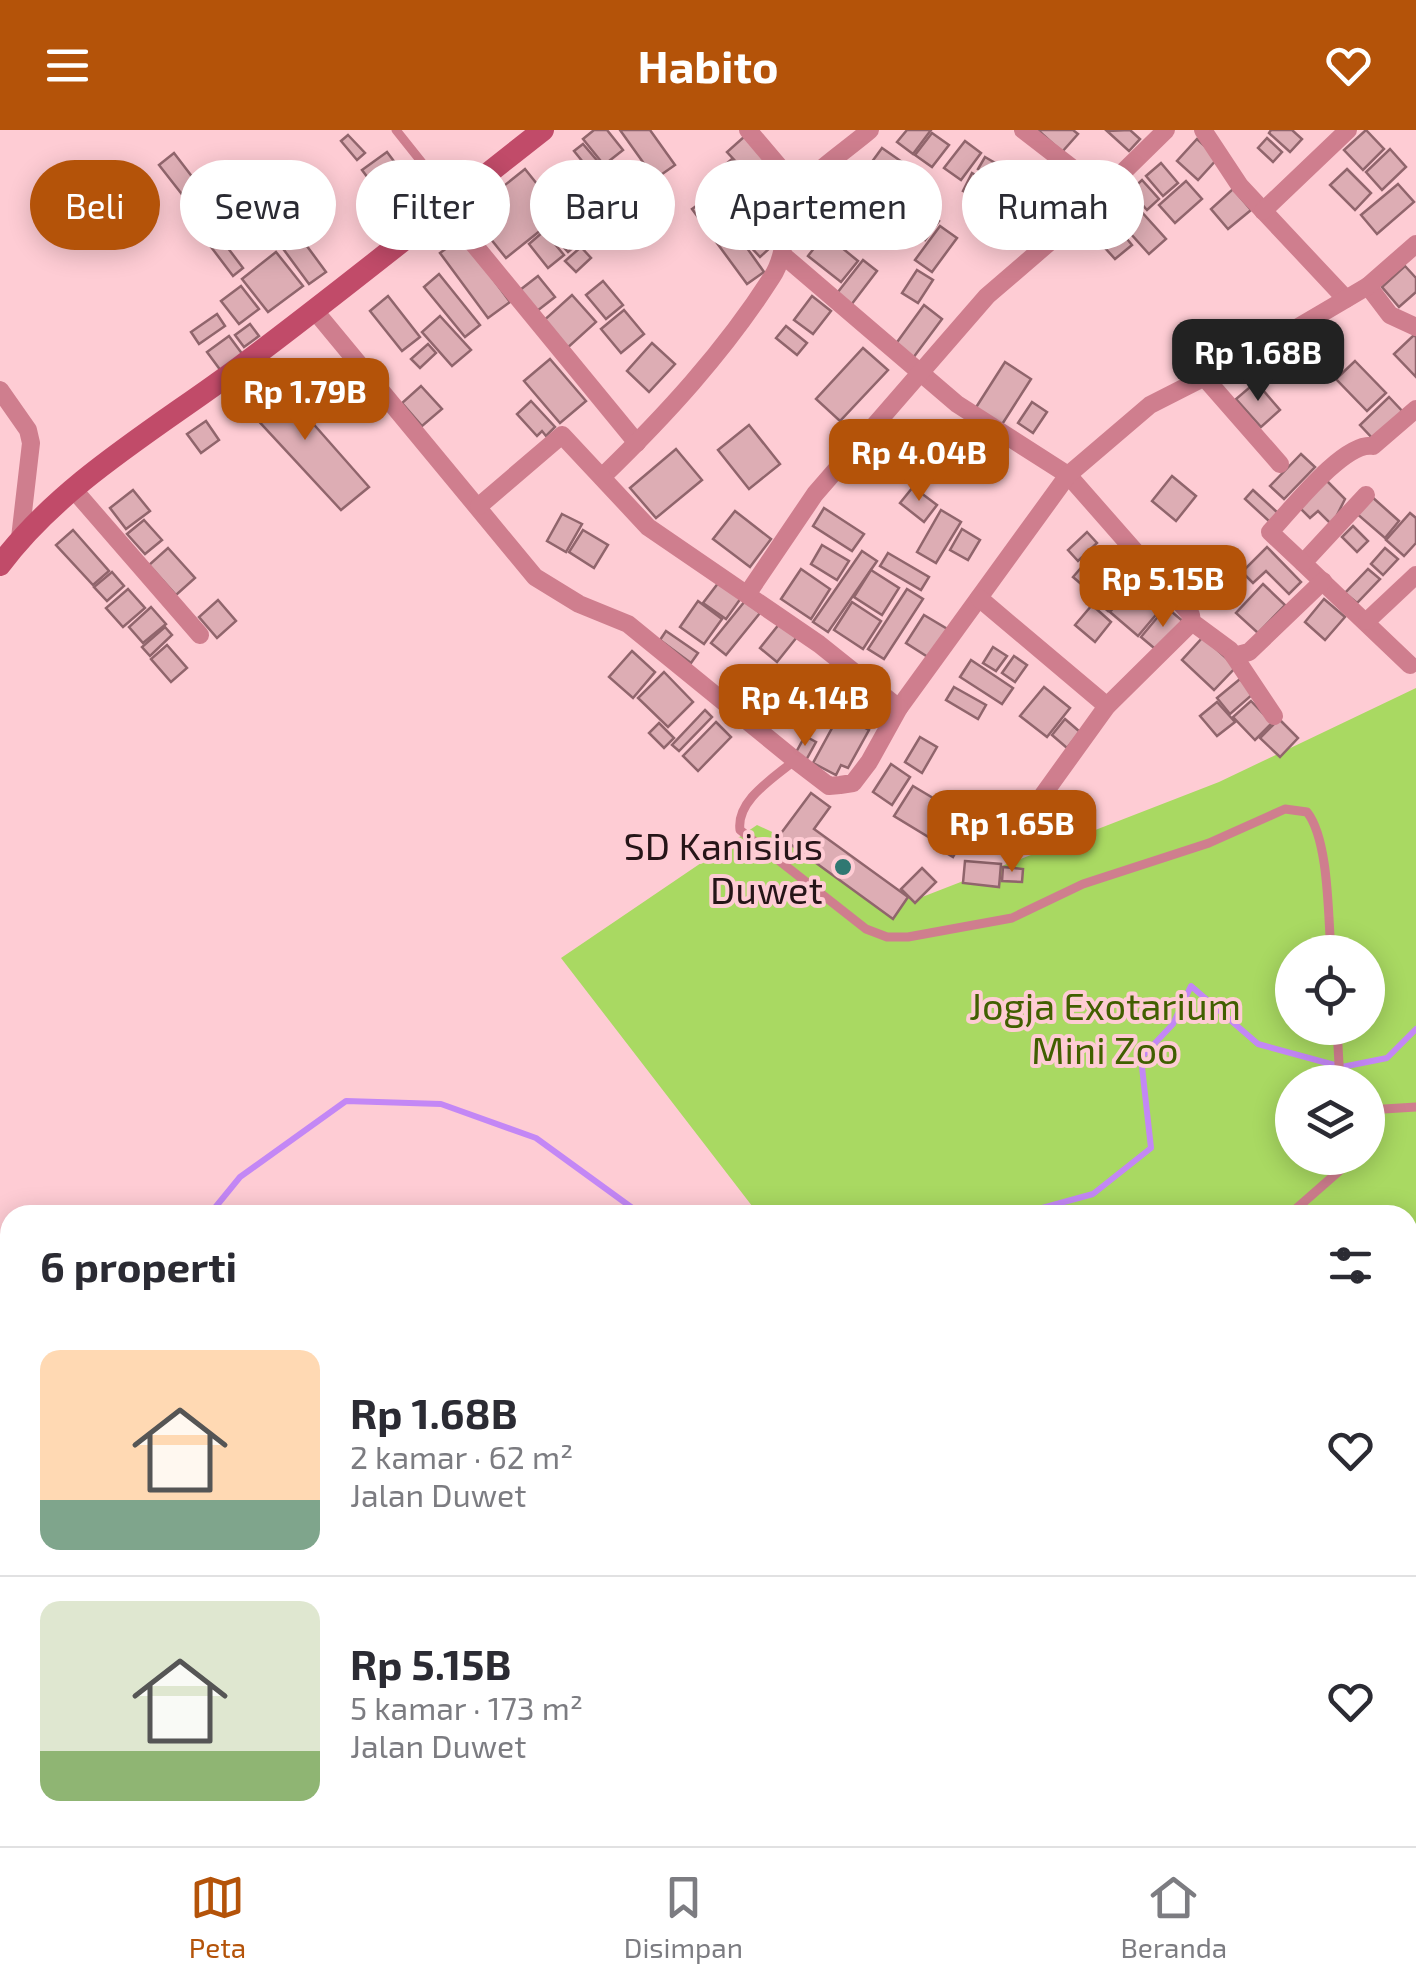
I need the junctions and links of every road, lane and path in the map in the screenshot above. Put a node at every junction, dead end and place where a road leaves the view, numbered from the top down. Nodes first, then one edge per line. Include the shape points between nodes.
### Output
1 (396, 130) edge
2 (543, 130) edge
3 (748, 130) edge
4 (870, 130) edge
5 (1023, 130) edge
6 (1166, 130) edge
7 (1203, 130) edge
8 (1348, 130) edge
9 (417, 160) edge
10 (504, 160) edge
11 (774, 160) edge
12 (835, 160) edge
13 (1062, 160) edge
14 (1135, 160) edge
15 (1262, 211) junction
16 (1416, 244) edge
17 (391, 250) edge
18 (484, 250) edge
19 (785, 250) edge
20 (1040, 250) edge
21 (784, 256) junction
22 (1368, 286) junction
23 (1346, 299) junction
24 (315, 311) junction
25 (1416, 327) edge
26 (922, 374) junction
27 (1204, 376) junction
28 (0, 390) edge
29 (1416, 409) edge
30 (637, 443) junction
31 (1280, 464) dead end
32 (1068, 475) junction
33 (602, 477) junction
34 (74, 490) junction
35 (1366, 495) dead end
36 (479, 506) junction
37 (20, 538) junction
38 (1303, 564) junction
39 (0, 565) edge
40 (1416, 575) edge
41 (1323, 581) junction
42 (748, 594) junction
43 (979, 598) junction
44 (1367, 621) junction
45 (1192, 622) junction
46 (200, 636) dead end
47 (1234, 656) junction
48 (1410, 665) dead end
49 (1107, 706) junction
50 (898, 708) junction
51 (1274, 716) dead end
52 (795, 760) junction
53 (1009, 842) dead end
54 (1329, 935) edge
55 (1416, 1107) edge
56 (1385, 1109) edge
57 (1335, 1175) edge
58 (1300, 1205) edge

1 - 9 lane
2 - 10 main road
3 - 11 street
4 - 12 street
5 - 13 street
6 - 14 street
7 - 15 street
8 - 15 street
15 - 23 street
16 - 22 street
17 - 24 main road
18 - 30 street
19 - 21 street
20 - 26 street via 987,296
21 - 26 street
21 - 30 street via 737,328
22 - 23 street
22 - 25 street via 1390,315
23 - 27 street
24 - 34 main road
24 - 36 street
26 - 32 street
26 - 42 street via 815,494
27 - 31 street
27 - 32 street via 1150,405
28 - 37 street via 31,443
29 - 38 street via 1373,446 1347,453 1270,532
30 - 33 street
32 - 43 street
32 - 45 street
33 - 36 street via 558,436
33 - 42 street via 668,543
34 - 37 main road
34 - 46 street
35 - 38 street
36 - 52 street via 536,578 628,624
37 - 39 main road
38 - 41 street
40 - 44 street
41 - 44 street
41 - 47 street via 1248,652
42 - 50 street
43 - 49 street
43 - 50 street
44 - 48 street
45 - 47 street
45 - 49 street
47 - 51 street
49 - 53 street
50 - 52 street via 854,782 829,786
52 - 54 lane via 748,802 740,830 866,929 886,937 1012,918 1285,809 1313,819
55 - 56 lane
57 - 58 lane

